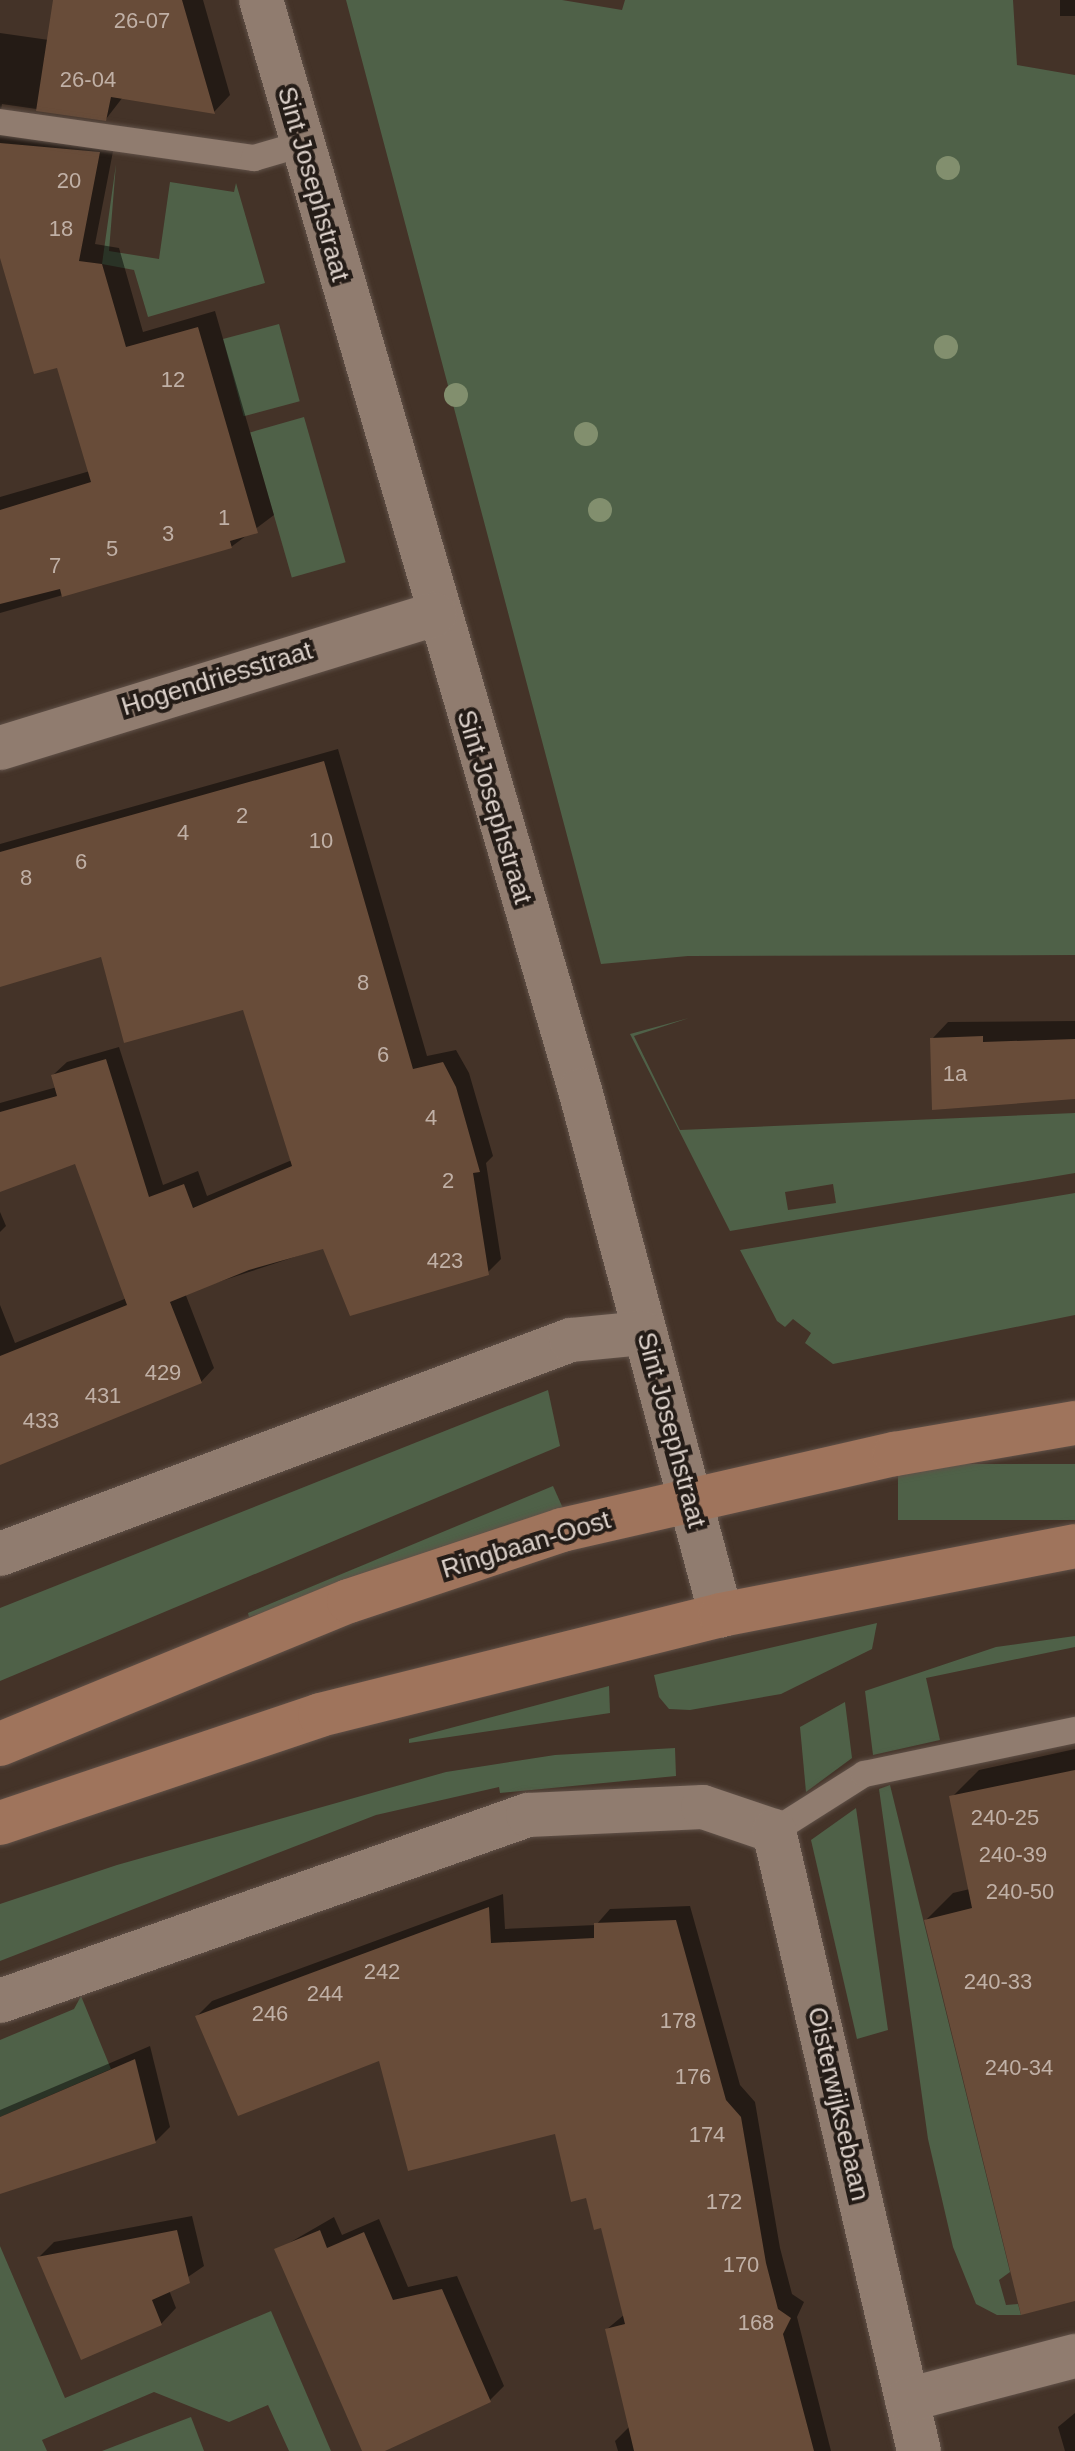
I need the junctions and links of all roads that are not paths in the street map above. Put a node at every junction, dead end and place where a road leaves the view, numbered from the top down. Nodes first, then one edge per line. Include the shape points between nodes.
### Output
1 (261, 0) edge
2 (0, 122) edge
3 (302, 144) junction
4 (435, 614) junction
5 (0, 748) edge
6 (644, 1333) junction
7 (1075, 1423) edge
8 (691, 1501) junction
9 (1075, 1546) edge
10 (0, 1554) edge
11 (721, 1615) junction
12 (1075, 1730) edge
13 (0, 1744) edge
14 (0, 1823) edge
15 (774, 1831) junction
16 (0, 2001) edge
17 (1075, 2356) edge
18 (907, 2400) junction
19 (919, 2451) edge

1 - 3 street, Sint Josephstraat
2 - 3 lane via 254,158
3 - 4 street, Sint Josephstraat
4 - 5 street, Hogendriesstraat
4 - 6 street, Sint Josephstraat via 580,1090
6 - 8 street, Sint Josephstraat
6 - 10 street via 571,1340
7 - 8 main road, Ringbaan-Oost via 895,1454
8 - 11 street, Sint Josephstraat
8 - 13 main road, Ringbaan-Oost via 562,1530 349,1601
9 - 11 main road
11 - 14 main road via 320,1715
12 - 15 lane via 864,1774
15 - 16 street via 703,1807 528,1815
15 - 18 street, Oisterwijksebaan
17 - 18 street
18 - 19 street, Oisterwijksebaan

